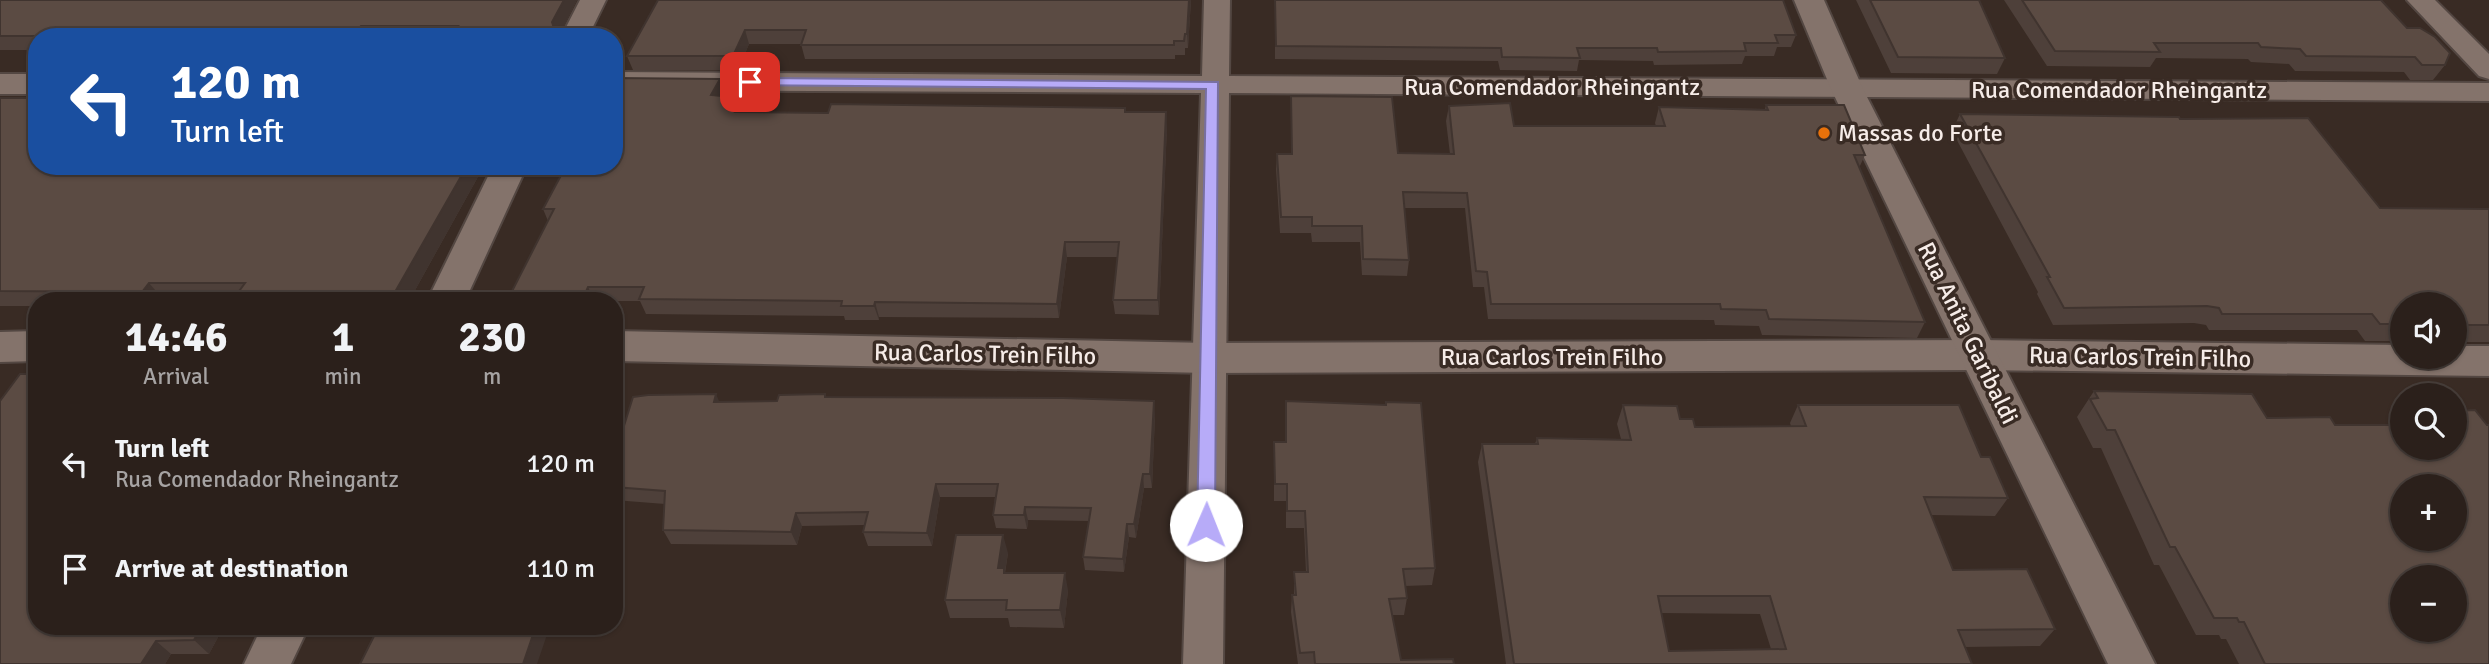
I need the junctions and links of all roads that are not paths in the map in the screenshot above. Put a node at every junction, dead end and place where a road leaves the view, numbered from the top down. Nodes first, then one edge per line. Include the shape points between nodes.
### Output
1 (593, 0) edge
2 (1217, 0) edge
3 (1809, 0) edge
4 (2420, 0) edge
5 (579, 28) edge
6 (2489, 70) edge
7 (623, 81) edge
8 (28, 84) edge
9 (0, 85) edge
10 (1213, 85) junction
11 (1847, 89) junction
12 (2489, 92) edge
13 (506, 175) edge
14 (450, 292) edge
15 (623, 346) edge
16 (1979, 355) junction
17 (1209, 358) junction
18 (2489, 361) edge
19 (282, 635) edge
20 (267, 664) edge
21 (1203, 664) edge
22 (2132, 664) edge

1 - 5 street
2 - 10 street
3 - 11 street, Rua Anita Garibaldi
4 - 6 street
7 - 10 street, Rua Comendador Rheingantz
8 - 9 street
10 - 11 street, Rua Comendador Rheingantz
10 - 17 street
11 - 12 street, Rua Comendador Rheingantz
11 - 16 street, Rua Anita Garibaldi
13 - 14 street
15 - 17 street, Rua Carlos Trein Filho
16 - 17 street, Rua Carlos Trein Filho
16 - 18 street, Rua Carlos Trein Filho
16 - 22 street, Rua Anita Garibaldi
17 - 21 street
19 - 20 street

